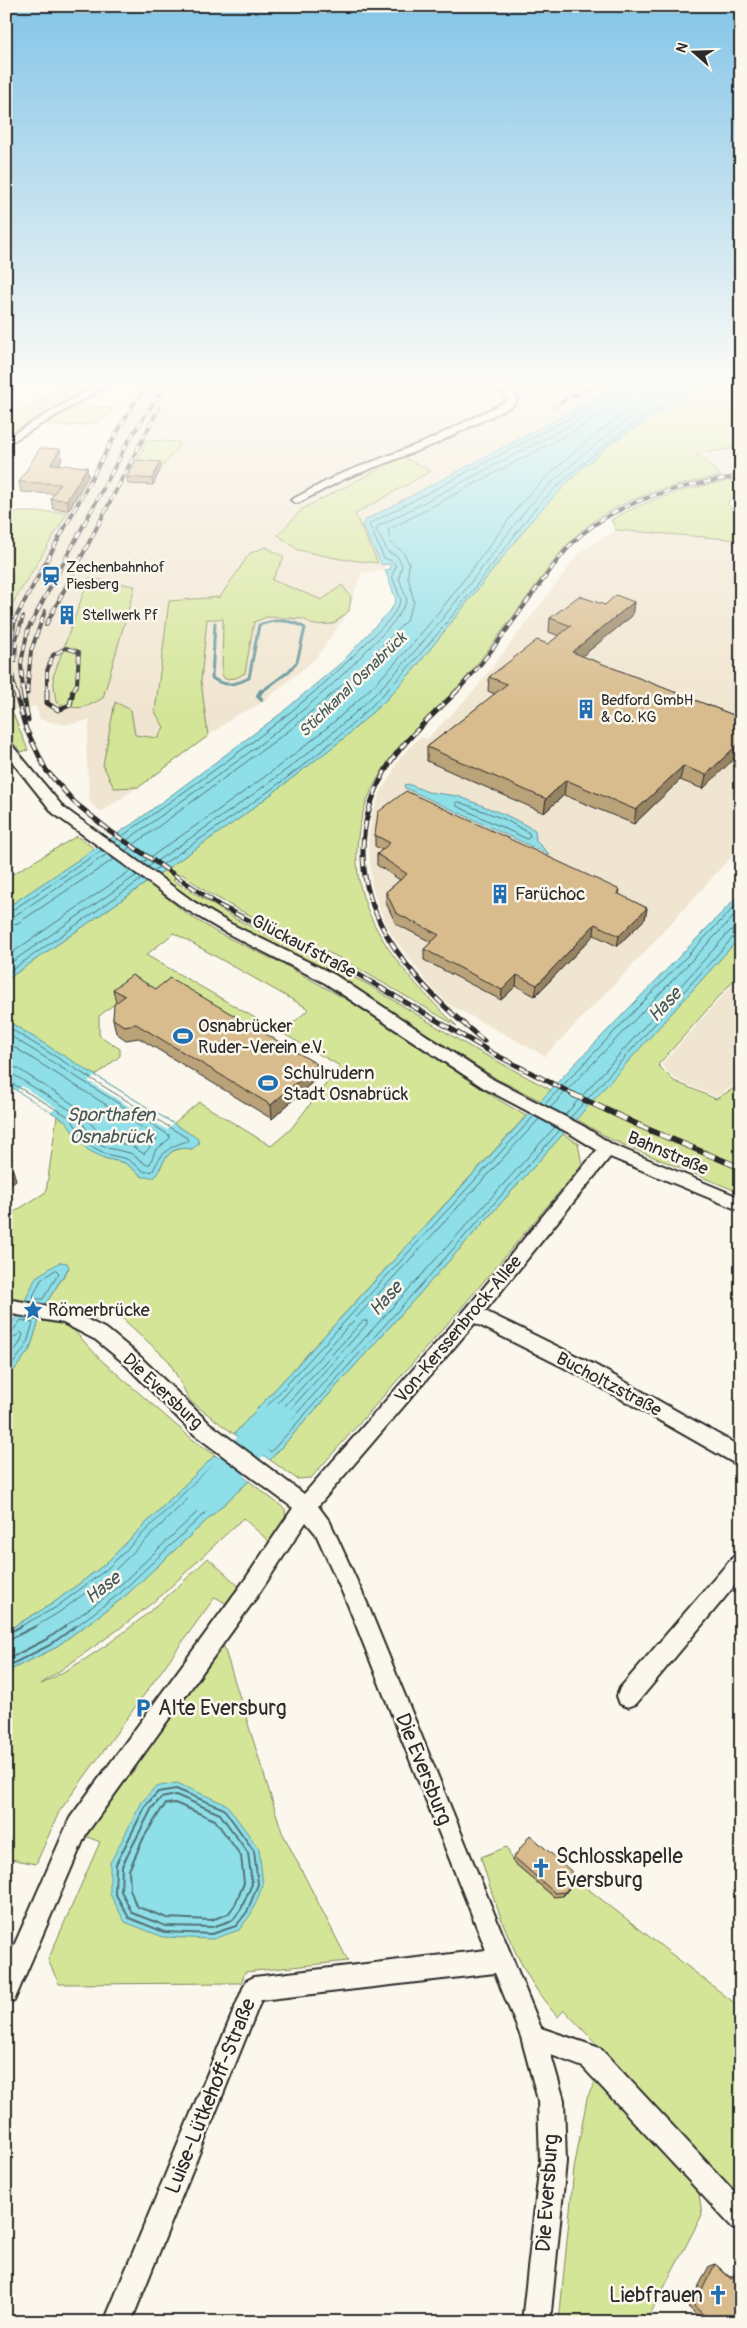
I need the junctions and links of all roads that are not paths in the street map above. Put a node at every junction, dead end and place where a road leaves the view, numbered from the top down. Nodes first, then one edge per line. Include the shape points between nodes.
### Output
1 (306, 495) edge
2 (296, 500) dead end
3 (6, 746) edge
4 (84, 830) joint
5 (607, 1149) junction
6 (741, 1205) edge
7 (6, 1306) edge
8 (473, 1313) junction
9 (741, 1459) edge
10 (306, 1506) junction
11 (741, 1563) edge
12 (628, 1696) dead end
13 (501, 1960) junction
14 (6, 1993) edge
15 (533, 2037) junction
16 (741, 2218) edge
17 (117, 2322) edge
18 (536, 2322) edge

1 - 2 street
3 - 4 street, Glückaufstraße via 58,810
4 - 5 street, Glückaufstraße via 168,892 226,927 330,980 489,1084
5 - 6 street, Bahnstraße
5 - 8 street, Von-Kerssenbrock-Allee
7 - 10 street, Die Eversburg via 59,1314 77,1320 102,1335 202,1429
8 - 9 street, Bucholtzstraße via 589,1371
8 - 10 street, Von-Kerssenbrock-Allee
10 - 13 street, Die Eversburg via 323,1528 357,1604
10 - 14 street via 251,1588 78,1826
11 - 12 street
13 - 15 street, Die Eversburg
13 - 17 street, Luise-Lütkehoff-Straße via 254,1989
15 - 16 street via 591,2057
15 - 18 street, Die Eversburg via 551,2100 553,2162

